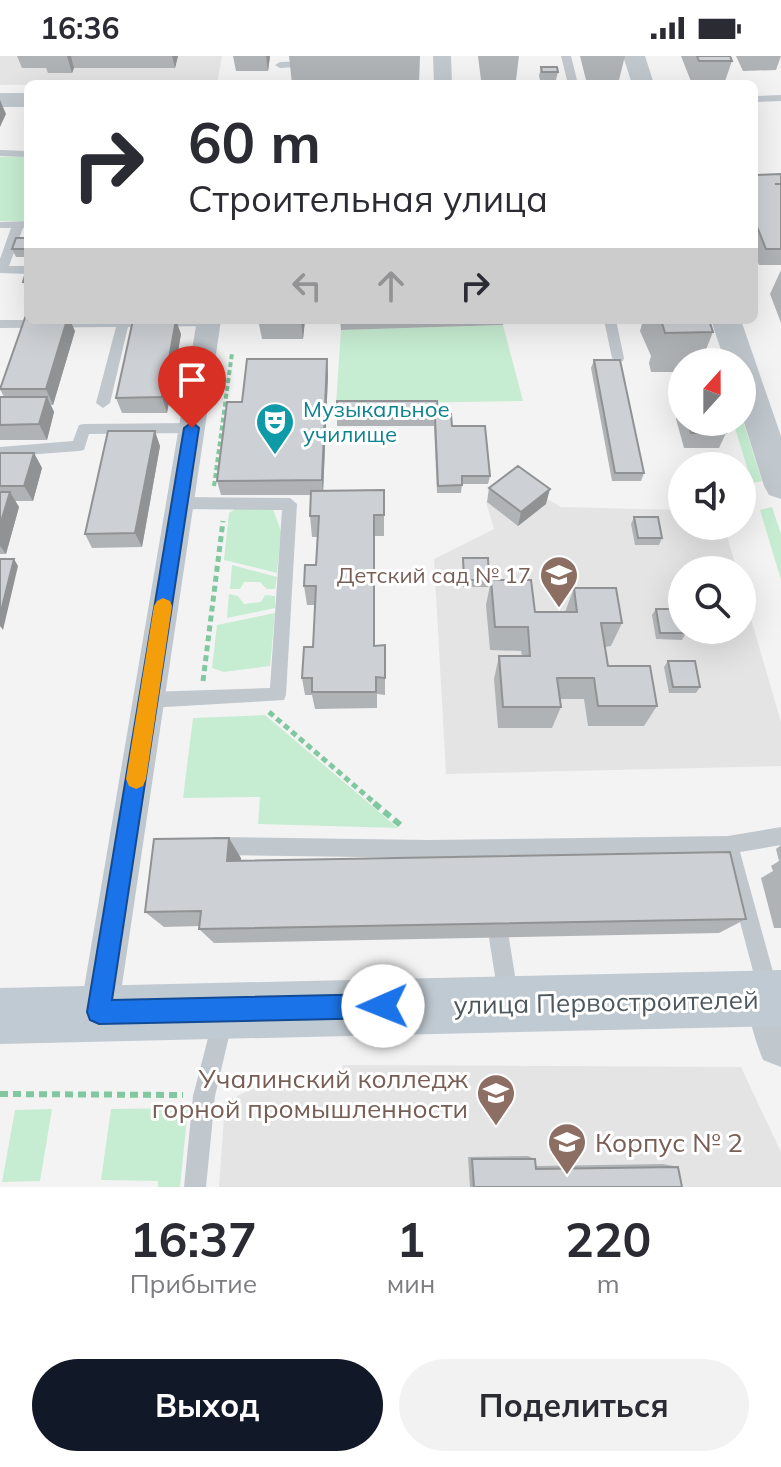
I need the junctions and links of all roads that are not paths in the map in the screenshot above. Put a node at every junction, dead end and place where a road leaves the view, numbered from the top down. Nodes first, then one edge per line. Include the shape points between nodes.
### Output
1 (442, 56) edge
2 (566, 56) edge
3 (634, 56) edge
4 (328, 64) dead end
5 (280, 65) edge
6 (443, 80) edge
7 (572, 80) edge
8 (642, 80) edge
9 (781, 98) edge
10 (758, 99) edge
11 (0, 100) edge
12 (24, 100) edge
13 (0, 153) edge
14 (24, 154) edge
15 (23, 224) edge
16 (0, 225) edge
17 (24, 270) edge
18 (0, 324) edge
19 (24, 324) edge
20 (123, 324) edge
21 (209, 324) edge
22 (611, 324) edge
23 (727, 324) edge
24 (735, 348) edge
25 (618, 358) edge
26 (103, 403) dead end
27 (756, 410) edge
28 (192, 428) junction
29 (0, 452) edge
30 (780, 483) edge
31 (180, 503) junction
32 (148, 700) junction
33 (781, 836) edge
34 (189, 845) edge
35 (728, 845) junction
36 (499, 938) edge
37 (509, 1004) junction
38 (225, 1009) junction
39 (99, 1012) junction
40 (778, 1013) edge
41 (0, 1016) edge
42 (195, 1187) edge

1 - 6 street
2 - 7 lane
3 - 8 street
4 - 5 lane
9 - 10 lane
11 - 12 street
13 - 14 lane
15 - 16 lane
15 - 17 lane via 2,270
18 - 19 lane
20 - 26 lane
21 - 28 street
22 - 25 lane
23 - 24 street
27 - 30 street
28 - 29 lane via 84,429 79,446
28 - 31 street
31 - 32 street
31 - 32 lane via 290,504 278,695
32 - 39 street via 134,845
33 - 35 lane
34 - 35 lane via 493,855
35 - 40 lane
36 - 37 lane
37 - 38 main road, улица Первостроителей
37 - 40 main road, улица Первостроителей
38 - 39 main road, улица Первостроителей
38 - 42 lane via 204,1096
39 - 41 main road, улица Первостроителей

